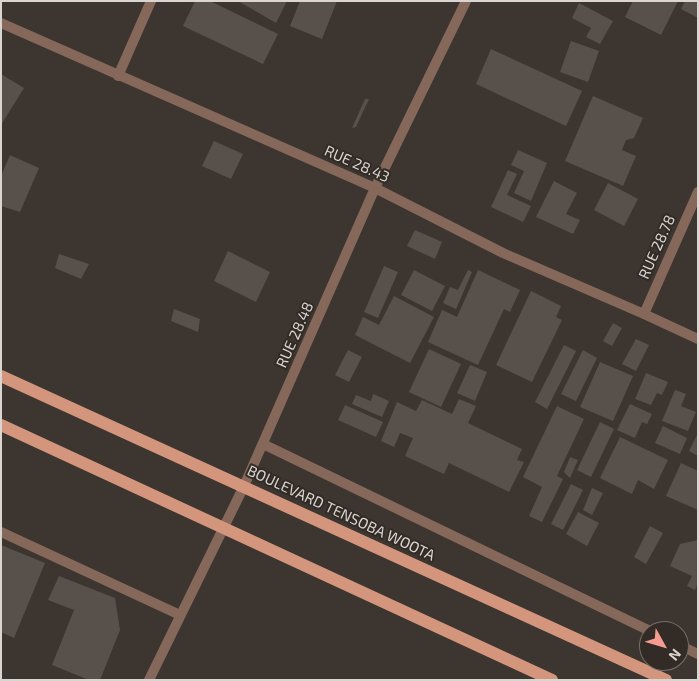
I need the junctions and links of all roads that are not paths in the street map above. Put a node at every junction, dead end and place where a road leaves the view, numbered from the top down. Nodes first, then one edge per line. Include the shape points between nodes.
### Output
1 (151, 1) edge
2 (466, 1) edge
3 (1, 23) edge
4 (118, 76) junction
5 (375, 188) junction
6 (698, 192) edge
7 (644, 314) junction
8 (698, 339) edge
9 (1, 376) edge
10 (1, 425) edge
11 (263, 444) junction
12 (244, 486) junction
13 (223, 527) junction
14 (1, 532) edge
15 (180, 615) junction
16 (639, 626) edge
17 (149, 680) edge
18 (552, 680) edge
19 (666, 680) edge

1 - 4 street
2 - 5 street, RUE 28.48
3 - 4 street, RUE 28.43
4 - 5 street, RUE 28.43
5 - 7 street, RUE 28.43 via 503,253
5 - 11 street, RUE 28.48
6 - 7 street, RUE 28.78
7 - 8 street, RUE 28.43
9 - 12 main road, BOULEVARD TENSOBA WOOTA
10 - 13 main road
11 - 12 street, RUE 28.48
11 - 16 street
12 - 13 street, RUE 28.48
12 - 19 main road, BOULEVARD TENSOBA WOOTA
13 - 15 street, RUE 28.48
13 - 18 main road
14 - 15 street
15 - 17 street, RUE 28.48

